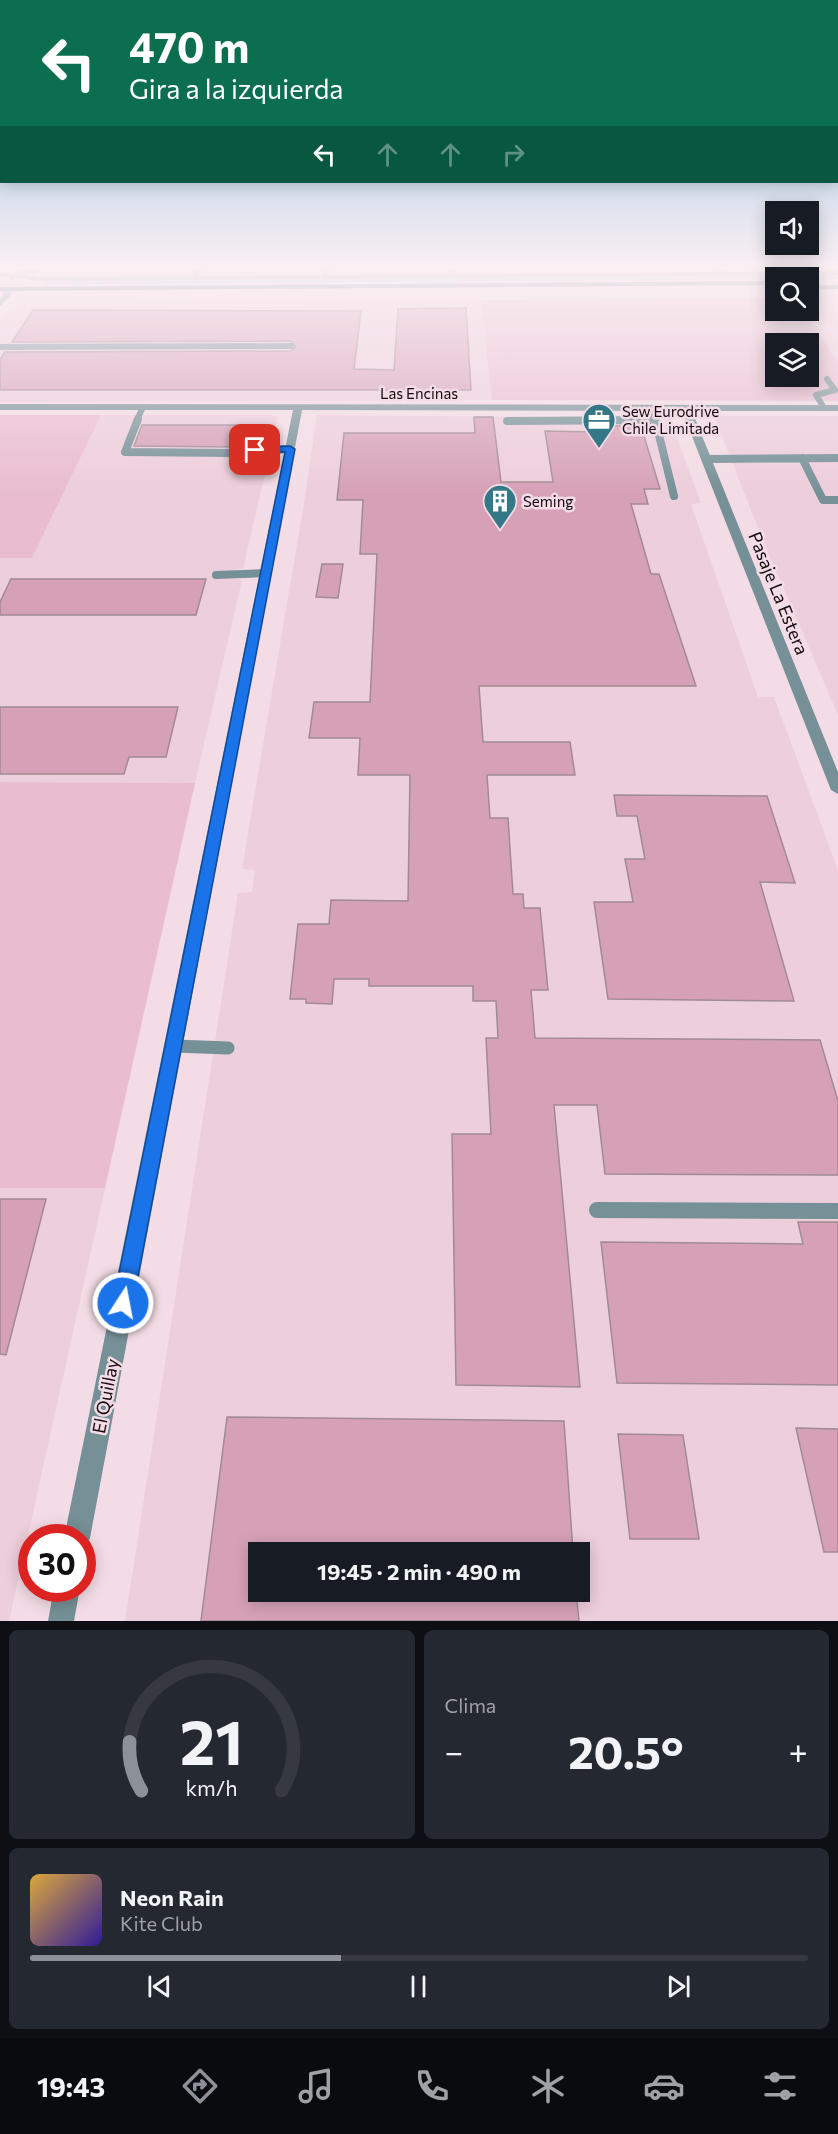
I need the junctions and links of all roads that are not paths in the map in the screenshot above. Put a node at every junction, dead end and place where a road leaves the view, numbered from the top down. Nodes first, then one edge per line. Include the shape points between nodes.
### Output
1 (291, 346) dead end
2 (0, 347) edge
3 (827, 379) dead end
4 (0, 407) edge
5 (143, 407) junction
6 (298, 408) junction
7 (652, 408) junction
8 (686, 408) junction
9 (824, 408) junction
10 (838, 408) edge
11 (655, 420) junction
12 (507, 421) dead end
13 (290, 449) junction
14 (802, 458) junction
15 (838, 458) edge
16 (706, 459) junction
17 (674, 496) dead end
18 (838, 500) edge
19 (266, 573) junction
20 (216, 575) dead end
21 (838, 790) edge
22 (174, 1046) junction
23 (228, 1048) dead end
24 (597, 1210) dead end
25 (838, 1211) edge
26 (80, 1524) edge
27 (64, 1602) edge
28 (61, 1621) edge

1 - 2 lane
3 - 9 lane via 835,390 816,396
4 - 5 street, Las Encinas
5 - 6 street, Las Encinas
5 - 13 lane via 124,452
6 - 7 street, Las Encinas
6 - 13 street, El Quillay
7 - 8 street, Las Encinas
7 - 11 lane
8 - 9 street, Las Encinas
8 - 16 street, Pasaje La Estera
9 - 10 street, Las Encinas
11 - 12 lane
11 - 17 lane
13 - 19 street, El Quillay
14 - 15 lane
14 - 16 lane
14 - 18 lane via 823,500
16 - 21 street, Pasaje La Estera
19 - 20 lane
19 - 22 street, El Quillay
22 - 23 lane
22 - 26 street, El Quillay
24 - 25 lane
27 - 28 street

